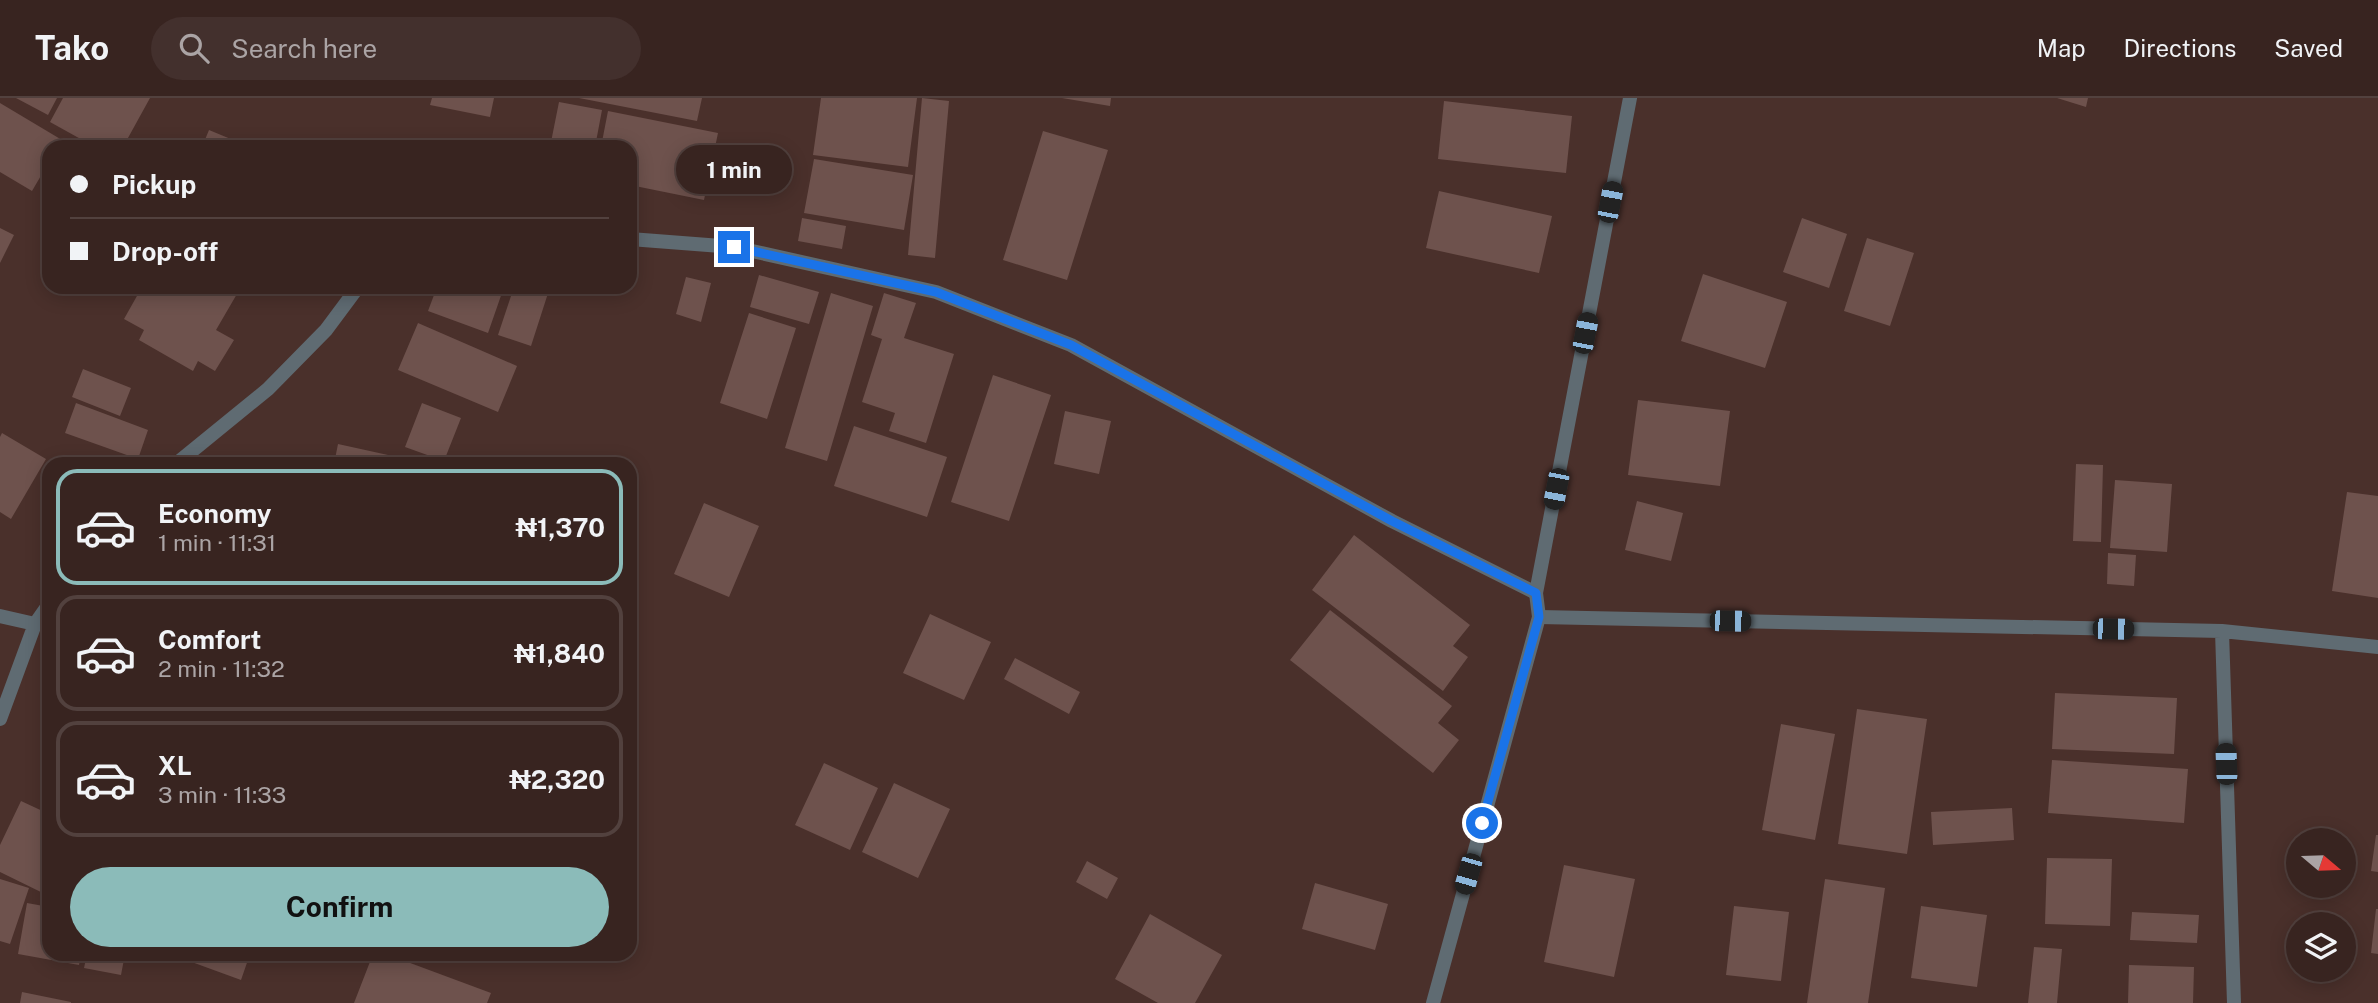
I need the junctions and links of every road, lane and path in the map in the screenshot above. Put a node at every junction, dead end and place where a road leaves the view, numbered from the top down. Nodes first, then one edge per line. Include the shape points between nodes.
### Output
1 (1630, 98) edge
2 (637, 240) edge
3 (353, 294) edge
4 (185, 457) edge
5 (1536, 593) junction
6 (42, 615) edge
7 (0, 616) edge
8 (1539, 617) junction
9 (36, 624) junction
10 (2222, 631) junction
11 (2378, 647) edge
12 (0, 719) edge
13 (1433, 1003) edge
14 (2234, 1003) edge

1 - 5 street
2 - 5 street via 734,247 936,292 1071,345 1392,521
3 - 4 street via 326,330 268,389
5 - 8 street
6 - 9 street
7 - 9 street
8 - 10 street
8 - 13 street
9 - 12 street
10 - 11 street
10 - 14 street

